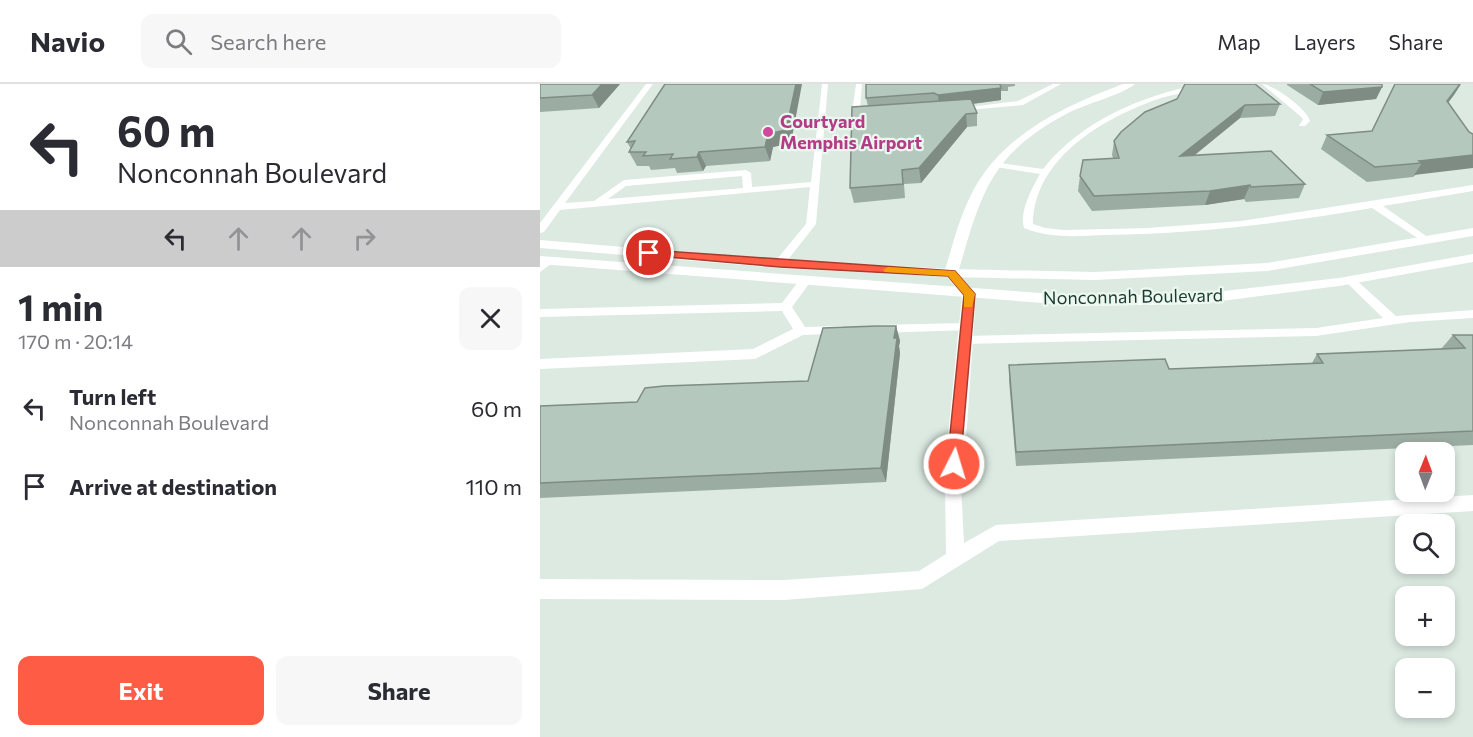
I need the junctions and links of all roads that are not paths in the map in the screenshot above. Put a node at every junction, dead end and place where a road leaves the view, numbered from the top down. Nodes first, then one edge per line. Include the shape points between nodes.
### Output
1 (650, 84) edge
2 (825, 84) edge
3 (859, 84) edge
4 (1058, 84) edge
5 (1131, 84) edge
6 (1211, 84) edge
7 (1264, 84) edge
8 (944, 110) edge
9 (879, 114) edge
10 (1302, 124) dead end
11 (996, 164) junction
12 (1046, 172) junction
13 (815, 184) junction
14 (1473, 188) edge
15 (748, 190) junction
16 (597, 204) junction
17 (1374, 205) junction
18 (557, 207) junction
19 (540, 230) edge
20 (1473, 232) edge
21 (1425, 240) junction
22 (540, 244) edge
23 (1473, 258) edge
24 (543, 263) edge
25 (780, 264) junction
26 (951, 273) junction
27 (1350, 280) junction
28 (805, 281) junction
29 (969, 294) junction
30 (786, 307) junction
31 (540, 313) edge
32 (1473, 314) edge
33 (1393, 320) junction
34 (801, 331) junction
35 (966, 334) junction
36 (540, 364) edge
37 (952, 485) joint
38 (1473, 503) edge
39 (955, 559) junction
40 (540, 589) edge

1 - 18 lane
2 - 13 lane
3 - 9 lane via 856,112
4 - 8 lane via 1020,103
5 - 11 street via 1041,123
6 - 12 lane via 1162,96 1092,127 1060,153
7 - 10 lane via 1302,112 1307,119
11 - 12 lane
11 - 26 street via 978,191
12 - 17 lane via 1037,185 1028,226 1053,232 1232,227
13 - 15 lane
13 - 25 lane via 812,224
14 - 17 lane
15 - 16 lane
15 - 16 lane via 746,173 624,183
16 - 18 lane
17 - 21 lane
18 - 19 lane
20 - 21 street, Nonconnah Boulevard
21 - 26 street, Nonconnah Boulevard via 1267,267 1095,276
22 - 25 street, Nonconnah Boulevard
23 - 27 street, Nonconnah Boulevard
24 - 28 street, Nonconnah Boulevard
25 - 26 street, Nonconnah Boulevard
26 - 29 street
27 - 29 street, Nonconnah Boulevard via 1198,299 1082,301
27 - 33 lane
28 - 29 street, Nonconnah Boulevard
28 - 30 lane
29 - 35 street
30 - 31 lane
30 - 34 lane
32 - 33 lane
33 - 35 lane via 1317,332
34 - 35 lane
34 - 36 lane via 755,354
35 - 37 street
37 - 39 lane
38 - 39 lane via 996,533
39 - 40 lane via 922,580 795,590

